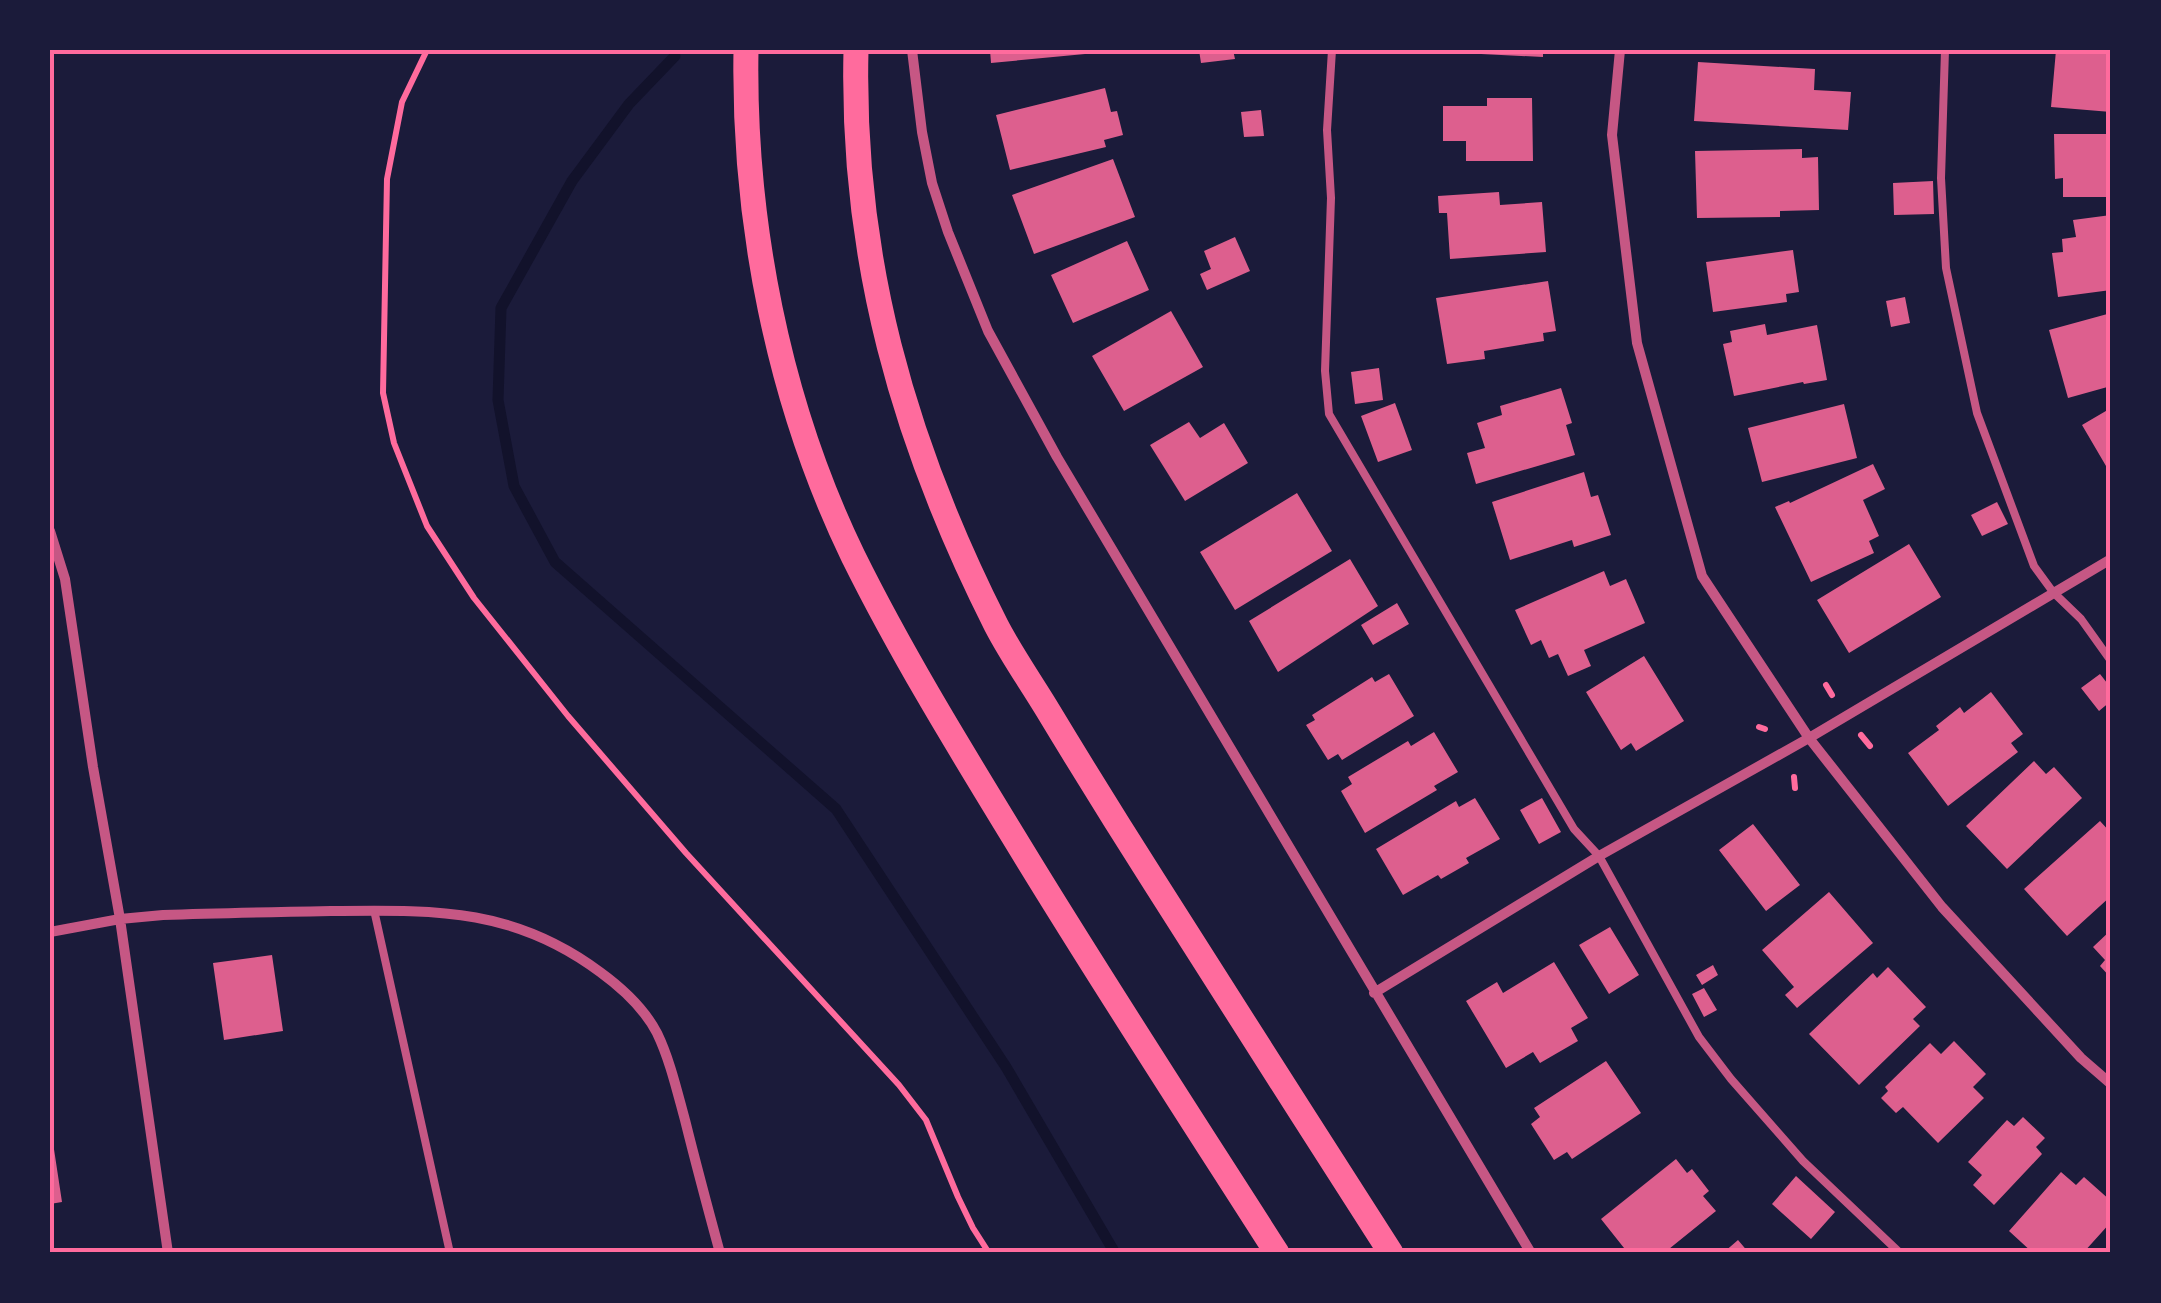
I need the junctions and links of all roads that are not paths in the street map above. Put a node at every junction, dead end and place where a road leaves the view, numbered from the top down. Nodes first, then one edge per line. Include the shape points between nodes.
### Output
1 (746, 50) edge
2 (856, 50) edge
3 (912, 50) edge
4 (1332, 50) edge
5 (1620, 50) edge
6 (1944, 50) edge
7 (50, 530) edge
8 (2111, 559) edge
9 (2053, 592) junction
10 (2111, 661) edge
11 (1809, 738) junction
12 (1599, 856) junction
13 (374, 910) junction
14 (120, 920) junction
15 (50, 932) edge
16 (1374, 993) junction
17 (2111, 1084) edge
18 (168, 1253) edge
19 (450, 1253) edge
20 (720, 1253) edge
21 (1277, 1253) edge
22 (1391, 1253) edge
23 (1530, 1253) edge
24 (1900, 1253) edge

1 - 21 main road via 751,189 776,335 808,445 852,553 920,684
2 - 22 main road via 860,191 882,320 944,514 997,627
3 - 16 street via 932,183 988,331
4 - 12 lane via 1324,371 1329,414 1574,829
5 - 11 street via 1612,135 1637,343 1702,576
6 - 9 lane via 1946,268 1976,413 2034,566
7 - 14 street via 65,579
8 - 9 street
9 - 10 lane
9 - 11 street
11 - 12 street
11 - 17 street via 1942,907
12 - 16 street
12 - 24 lane via 1699,1037 1803,1161
13 - 14 street
13 - 19 lane
13 - 20 street via 461,914 526,930 584,960 639,1006 670,1066
14 - 15 street
14 - 18 street
16 - 23 street

